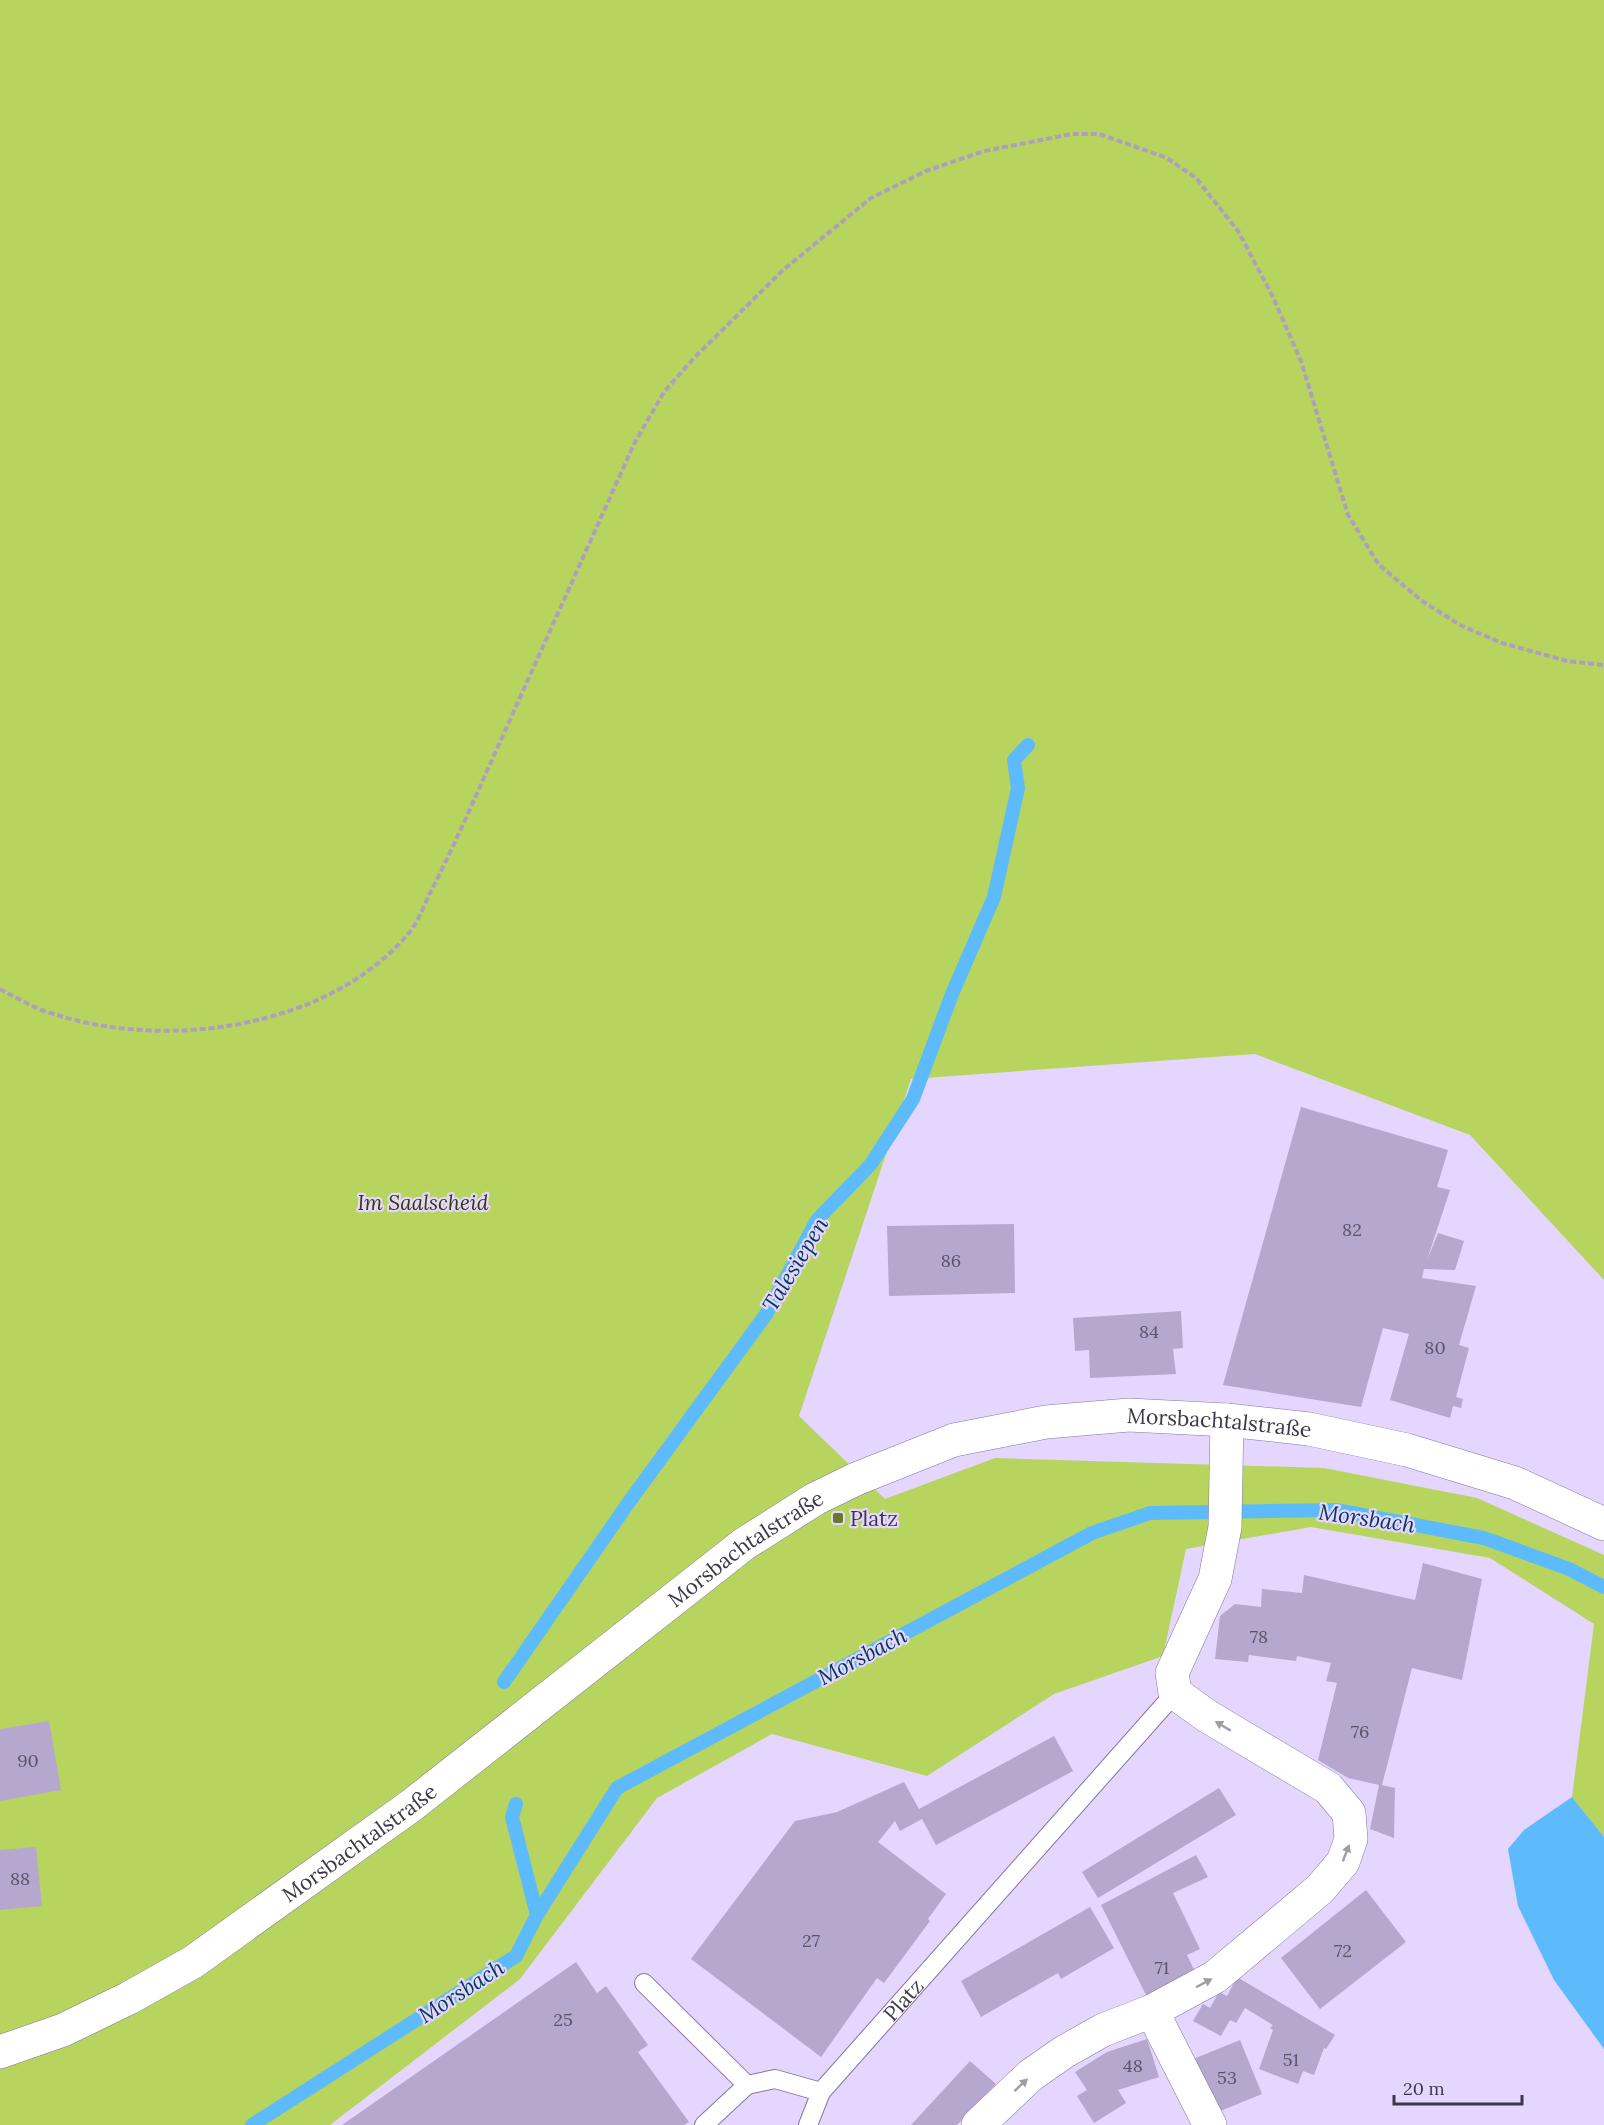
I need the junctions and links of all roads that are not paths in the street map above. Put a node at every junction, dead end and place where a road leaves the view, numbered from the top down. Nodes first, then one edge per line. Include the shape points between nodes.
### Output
1 (1227, 1420) junction
2 (1604, 1524) edge
3 (1175, 1693) junction
4 (644, 1983) dead end
5 (1152, 2011) junction
6 (0, 2052) edge
7 (747, 2085) junction
8 (821, 2092) junction
9 (704, 2125) edge
10 (808, 2125) edge
11 (978, 2125) edge
12 (1210, 2125) edge

1 - 2 main road, Morsbachtalstraße via 1309,1429 1407,1450 1515,1484
1 - 3 main road via 1224,1527 1215,1579 1172,1673
1 - 6 main road, Morsbachtalstraße via 1129,1415 1046,1422 954,1440 815,1499 744,1544 412,1805 193,1962 91,2016
5 -> 3 main road via 1215,1977 1320,1889 1343,1862 1352,1839 1349,1813 1328,1788
3 - 8 lane, Platz
4 - 7 lane
11 -> 5 main road via 1031,2075 1064,2052 1103,2030
5 - 12 main road
7 - 8 lane via 776,2079
7 - 9 lane
8 - 10 lane, Platz

